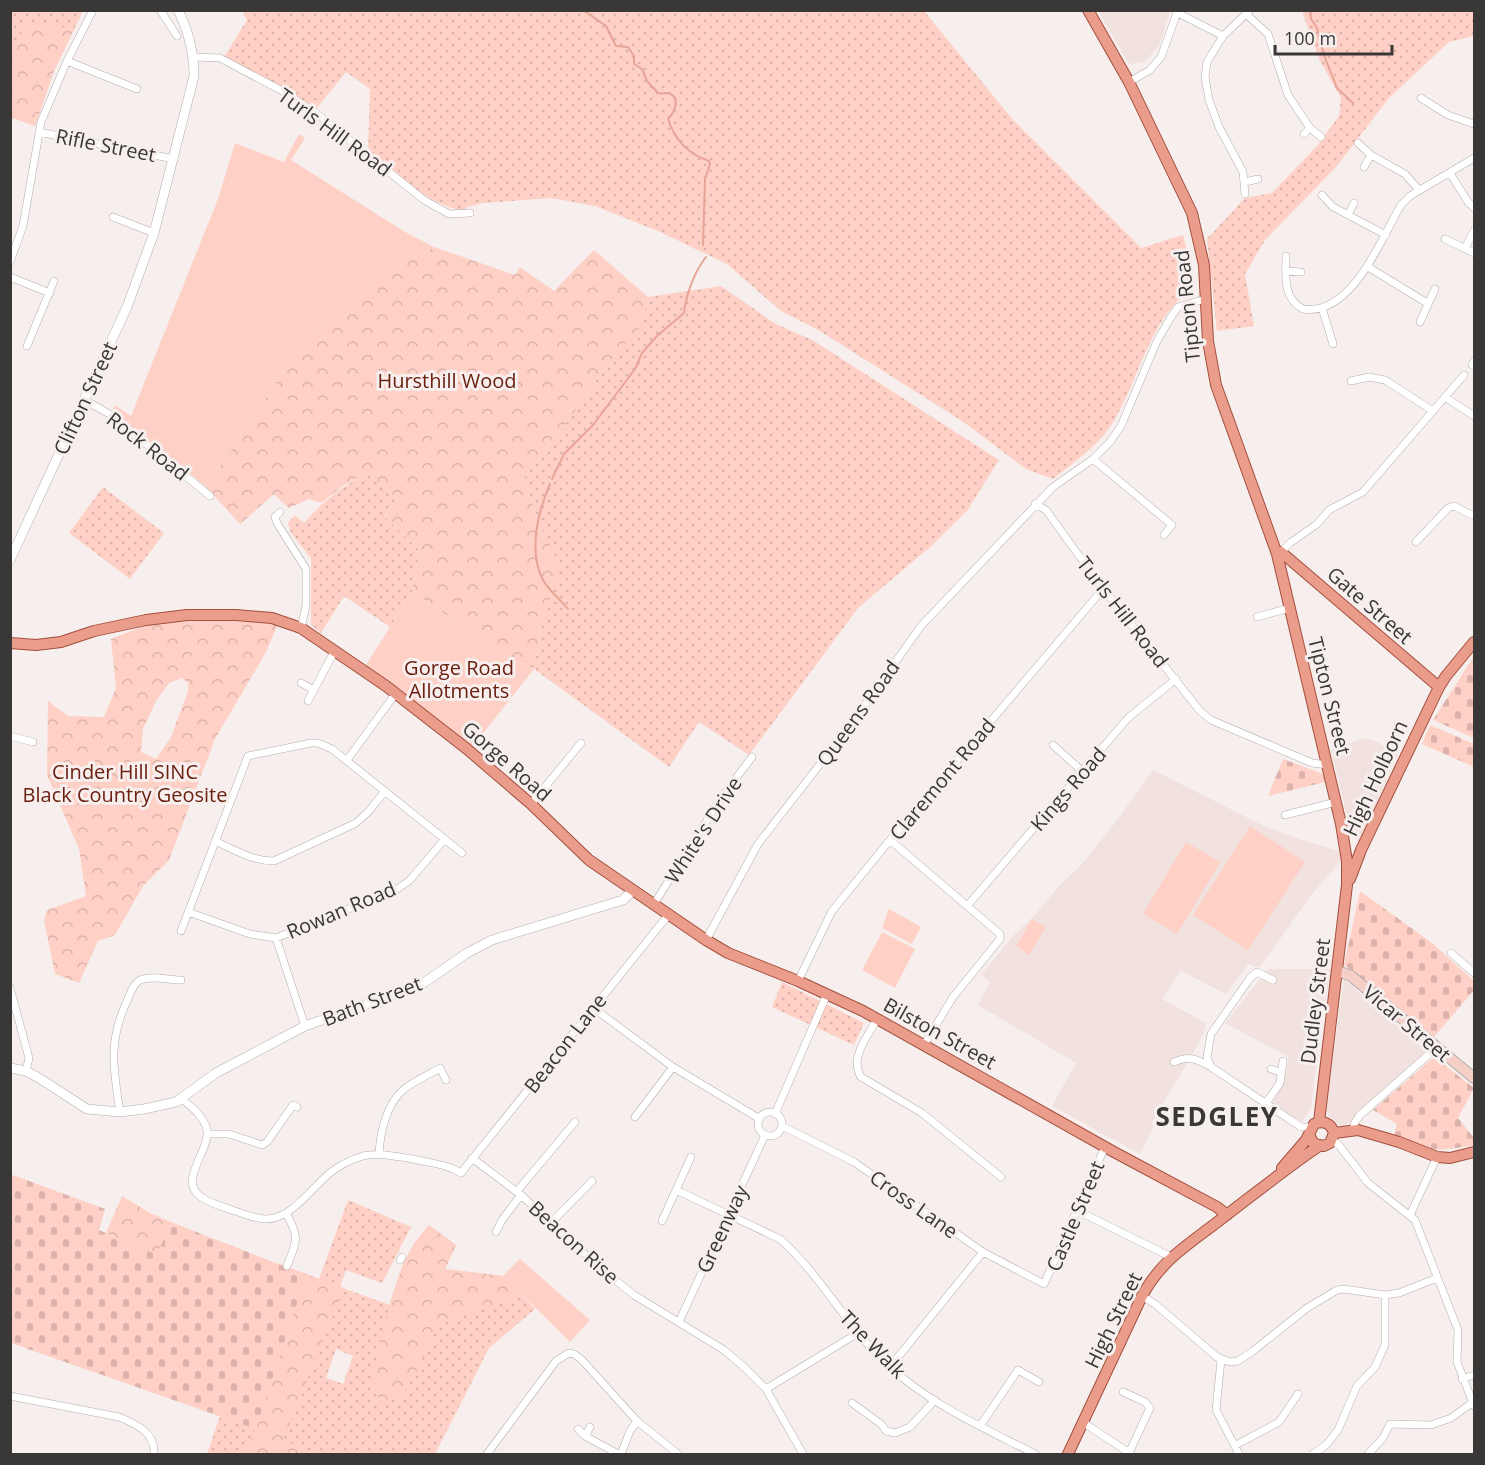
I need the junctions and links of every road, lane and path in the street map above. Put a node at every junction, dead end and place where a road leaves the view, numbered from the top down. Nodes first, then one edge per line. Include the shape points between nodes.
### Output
1 (93, 10) edge
2 (160, 10) edge
3 (178, 10) edge
4 (1088, 10) edge
5 (1178, 12) edge
6 (1249, 13) edge
7 (177, 36) dead end
8 (1223, 36) junction
9 (194, 57) junction
10 (68, 61) junction
11 (1129, 82) junction
12 (137, 89) dead end
13 (1421, 98) dead end
14 (1474, 124) edge
15 (1310, 128) junction
16 (39, 132) junction
17 (1304, 135) dead end
18 (1321, 136) dead end
19 (1359, 144) dead end
20 (1371, 155) junction
21 (1474, 158) edge
22 (174, 159) junction
23 (1364, 167) dead end
24 (1450, 172) junction
25 (1258, 179) dead end
26 (1245, 182) junction
27 (1419, 190) junction
28 (1245, 194) dead end
29 (1322, 195) dead end
30 (1354, 203) dead end
31 (1474, 208) edge
32 (470, 213) dead end
33 (1348, 216) junction
34 (113, 217) dead end
35 (1474, 231) edge
36 (154, 233) junction
37 (1386, 235) junction
38 (1444, 239) dead end
39 (1465, 248) junction
40 (1474, 253) edge
41 (1286, 256) dead end
42 (10, 262) edge
43 (1368, 267) junction
44 (1286, 272) junction
45 (1301, 272) dead end
46 (10, 277) edge
47 (54, 281) dead end
48 (1435, 290) dead end
49 (50, 293) junction
50 (1205, 299) junction
51 (1427, 303) junction
52 (1322, 308) junction
53 (1420, 322) dead end
54 (1333, 344) dead end
55 (27, 346) dead end
56 (1464, 375) dead end
57 (1351, 381) dead end
58 (1445, 397) junction
59 (83, 399) junction
60 (1433, 411) junction
61 (1474, 416) edge
62 (1093, 459) junction
63 (210, 496) dead end
64 (1035, 504) junction
65 (280, 512) dead end
66 (1474, 516) edge
67 (1164, 535) dead end
68 (1416, 542) dead end
69 (1279, 553) junction
70 (10, 560) edge
71 (1283, 576) joint
72 (1103, 589) junction
73 (1290, 608) junction
74 (1257, 617) dead end
75 (302, 628) junction
76 (10, 643) edge
77 (1474, 643) edge
78 (335, 650) junction
79 (1176, 679) junction
80 (301, 683) dead end
81 (1439, 687) junction
82 (314, 690) junction
83 (396, 693) junction
84 (308, 700) dead end
85 (10, 736) edge
86 (33, 742) dead end
87 (581, 743) dead end
88 (1053, 745) dead end
89 (752, 757) dead end
90 (347, 760) junction
91 (1328, 765) junction
92 (1083, 771) junction
93 (385, 791) junction
94 (1336, 802) junction
95 (531, 804) junction
96 (1285, 815) dead end
97 (1341, 824) junction
98 (444, 840) junction
99 (890, 840) junction
100 (215, 841) junction
101 (1361, 850) junction
102 (462, 853) dead end
103 (1347, 885) junction
104 (633, 890) junction
105 (654, 904) junction
106 (968, 905) junction
107 (188, 912) junction
108 (669, 914) junction
109 (181, 932) dead end
110 (276, 938) junction
111 (706, 940) junction
112 (1450, 953) dead end
113 (1338, 971) junction
114 (1474, 973) edge
115 (127, 979) dead end
116 (1273, 980) dead end
117 (798, 981) junction
118 (176, 982) dead end
119 (136, 983) junction
120 (10, 988) edge
121 (827, 994) junction
122 (592, 1007) junction
123 (878, 1019) junction
124 (305, 1026) junction
125 (924, 1045) junction
126 (1436, 1048) junction
127 (1282, 1061) dead end
128 (1174, 1062) dead end
129 (1212, 1066) junction
130 (673, 1067) junction
131 (10, 1068) edge
132 (1271, 1069) dead end
133 (26, 1071) junction
134 (1280, 1072) junction
135 (1474, 1078) edge
136 (446, 1080) dead end
137 (182, 1099) junction
138 (1266, 1103) junction
139 (297, 1107) dead end
140 (120, 1112) junction
141 (774, 1114) junction
142 (635, 1118) dead end
143 (760, 1119) junction
144 (575, 1122) dead end
145 (782, 1126) junction
146 (1313, 1128) junction
147 (1353, 1130) junction
148 (208, 1134) junction
149 (765, 1135) junction
150 (1333, 1137) junction
151 (1319, 1146) junction
152 (1105, 1147) junction
153 (1474, 1152) edge
154 (379, 1155) junction
155 (691, 1157) dead end
156 (1437, 1157) junction
157 (472, 1158) junction
158 (1001, 1177) dead end
159 (1274, 1178) junction
160 (592, 1181) dead end
161 (676, 1190) junction
162 (519, 1193) junction
163 (1076, 1210) junction
164 (286, 1213) junction
165 (729, 1215) junction
166 (1227, 1215) junction
167 (1410, 1215) junction
168 (662, 1221) dead end
169 (552, 1222) junction
170 (496, 1232) dead end
171 (982, 1251) junction
172 (1171, 1257) junction
173 (287, 1266) dead end
174 (1437, 1278) junction
175 (1044, 1284) joint
176 (1385, 1295) junction
177 (1142, 1296) junction
178 (679, 1322) junction
179 (858, 1333) junction
180 (1221, 1360) junction
181 (890, 1367) junction
182 (1474, 1375) edge
183 (1462, 1379) junction
184 (1039, 1382) dead end
185 (766, 1389) junction
186 (1123, 1392) dead end
187 (1298, 1394) dead end
188 (10, 1396) edge
189 (935, 1400) junction
190 (852, 1403) dead end
191 (1473, 1405) edge
192 (637, 1421) junction
193 (1084, 1423) junction
194 (980, 1426) junction
195 (590, 1427) dead end
196 (578, 1429) dead end
197 (585, 1436) junction
198 (1236, 1445) junction
199 (1130, 1454) edge
200 (154, 1455) edge
201 (487, 1455) edge
202 (620, 1455) edge
203 (678, 1455) edge
204 (803, 1455) edge
205 (1035, 1455) edge
206 (1068, 1455) edge
207 (1239, 1455) edge
208 (1313, 1455) edge
209 (1368, 1455) edge

1 - 10 street
2 - 7 street
3 - 9 street
4 - 11 main road, Tipton Road
5 - 8 street
5 - 11 street via 1161,57 1150,70
6 - 8 street
6 - 15 street via 1268,34 1284,86
8 - 26 street via 1207,62 1205,77 1219,127
9 - 22 street, Clifton Street via 194,76
9 - 32 street, Turls Hill Road via 220,58 284,92 424,200 449,214
10 - 12 street
10 - 16 street
11 - 50 main road, Tipton Road via 1192,213 1204,265
13 - 14 street via 1448,115
15 - 17 street
15 - 18 street
16 - 22 street, Rifle Street
16 - 42 street via 23,226
19 - 20 street
20 - 23 street
20 - 27 street via 1405,174
21 - 24 street
22 - 36 street, Clifton Street
24 - 27 street
24 - 31 street
25 - 26 street
26 - 28 street
27 - 37 street via 1401,205
29 - 33 street
30 - 33 street
33 - 37 street
34 - 36 street
35 - 39 street
36 - 59 street, Clifton Street via 127,307
37 - 43 street
38 - 39 street
39 - 40 street
41 - 44 street
43 - 51 street
43 - 52 street via 1349,289
44 - 45 street
44 - 52 street via 1286,286 1295,304 1309,310
46 - 49 street
47 - 49 street
48 - 51 street
49 - 55 street
50 - 62 street, Queens Road via 1178,307 1157,341 1121,426
50 - 69 main road, Tipton Road via 1216,385
51 - 53 street
52 - 54 street
56 - 58 street
57 - 60 street via 1369,377 1386,380
58 - 60 street
58 - 61 street
59 - 63 street, Rock Road via 111,415
59 - 70 street, Clifton Street
60 - 69 street via 1363,492 1336,505
62 - 64 street, Queens Road
62 - 67 street via 1172,525
64 - 72 street, Turls Hill Road via 1046,510
64 - 111 street, Queens Road via 921,626 758,844
65 - 75 street via 275,517 277,523 306,569
66 - 68 street via 1454,506 1448,508
69 - 71 main road, Tipton Road
69 - 81 main road, Gate Street
71 - 73 main road, Tipton Street
72 - 79 street, Turls Hill Road
72 - 99 street, Claremont Road
73 - 74 street
73 - 91 main road, Tipton Street
75 - 76 main road, Gorge Road via 272,618 187,615 94,631 61,642
75 - 78 main road, Gorge Road
77 - 81 main road, High Holborn
78 - 82 street
78 - 83 main road, Gorge Road
79 - 91 street, Turls Hill Road via 1211,720 1312,763
79 - 92 street, Kings Road via 1128,718
80 - 82 street
81 - 101 main road, High Holborn
82 - 84 street
83 - 90 street
83 - 95 main road, Gorge Road
85 - 86 street
87 - 95 street
88 - 92 street
89 - 105 street, White's Drive via 721,798
90 - 93 street
90 - 100 street via 318,743 248,756
91 - 94 main road, Tipton Street
92 - 106 street, Kings Road
93 - 98 street
93 - 100 street via 356,823 274,861 262,861
94 - 96 street
94 - 97 main road, Tipton Street
95 - 104 main road, Gorge Road via 589,860
97 - 101 main road, Tipton Street
97 - 103 main road, Tipton Street
98 - 102 street
98 - 110 street, Rowan Road via 410,880 396,890
99 - 106 street
99 - 117 street, Claremont Road via 832,911
100 - 107 street
101 - 103 main road, High Holborn
103 - 113 main road, Dudley Street
104 - 105 main road, Bilston Street
104 - 124 street, Bath Street via 623,900 492,940 419,985
105 - 108 main road, Bilston Street
106 - 125 street via 1000,934 1000,939 953,997
107 - 109 street
107 - 110 street via 250,934
108 - 111 main road, Bilston Street
108 - 122 street, Beacon Lane
110 - 124 street, Rowan Road
111 - 117 main road, Bilston Street
112 - 114 street
113 - 126 main road, Vicar Street via 1350,976
113 - 146 main road, Dudley Street
115 - 119 street
116 - 129 street via 1257,972 1211,1034 1207,1057
117 - 121 main road, Bilston Street
118 - 119 street via 143,978
119 - 140 street via 121,1014 114,1043
120 - 133 street via 28,1058
121 - 123 main road, Bilston Street
121 - 141 street
122 - 130 street
122 - 157 street, Beacon Lane
123 - 125 main road, Bilston Street
123 - 158 street via 857,1057 856,1070 861,1077 922,1113
124 - 137 street, Bath Street via 216,1073
125 - 152 main road, Bilston Street
126 - 135 main road, Vicar Street
126 - 147 street via 1360,1115
127 - 134 street
128 - 129 street via 1192,1057
129 - 138 street
130 - 142 street
130 - 143 street
131 - 133 street
132 - 134 street
133 - 140 street via 87,1109
134 - 138 street via 1280,1083
136 - 154 street via 440,1068 404,1089 388,1113
137 - 140 street
137 - 148 street via 198,1113
138 - 146 street via 1301,1127
139 - 148 street via 293,1105 262,1145 230,1134
141 - 143 street via 766,1113
141 - 145 street
143 - 149 street via 759,1128
144 - 162 street
145 - 149 street via 778,1133
145 - 171 street, Cross Lane via 855,1162
146 - 150 main road via 1330,1125
146 - 151 main road via 1311,1141
146 - 159 main road, High Street
147 - 150 main road
147 - 156 main road
148 - 164 street via 192,1180 198,1195 259,1218
149 - 165 street, Greenway
150 - 151 main road
150 - 167 street via 1368,1183
151 - 159 main road, High Street
152 - 163 street, Castle Street
152 - 166 main road, Bilston Street
153 - 156 main road
154 - 157 street, Beacon Lane via 452,1167 461,1173
154 - 164 street via 362,1157 333,1171
155 - 161 street
156 - 167 street
157 - 162 street, Beacon Rise
159 - 166 main road, High Street
160 - 169 street
161 - 165 street, The Walk
161 - 168 street
162 - 169 street, Beacon Rise
162 - 170 street
163 - 172 street
163 - 175 street, Castle Street
164 - 173 street via 296,1237
165 - 178 street, Greenway
165 - 179 street, The Walk via 780,1239 793,1250
166 - 172 main road, High Street
167 - 174 street
169 - 178 street, Beacon Rise via 634,1295
171 - 175 street, Cross Lane
171 - 181 street
172 - 177 main road, High Street via 1152,1277
174 - 176 street
174 - 183 street via 1458,1330 1457,1362
176 - 180 street via 1337,1290 1306,1308 1238,1361
176 - 208 street via 1385,1345 1375,1367 1357,1386 1335,1435
177 - 180 street
177 - 193 main road, High Street
178 - 185 street, Beacon Rise via 724,1350
179 - 181 street, The Walk
179 - 185 street
180 - 198 street via 1216,1410
181 - 189 street, The Walk
182 - 183 street
183 - 191 street
184 - 194 street via 1018,1370
185 - 204 street, Beacon Rise
186 - 199 street via 1150,1408
187 - 198 street via 1279,1422
188 - 200 street via 132,1422 152,1439
189 - 190 street via 910,1427 895,1433 886,1431
189 - 194 street, The Walk
191 - 209 street via 1431,1425 1390,1424
192 - 201 street via 582,1360 568,1353 556,1361
192 - 202 street
192 - 203 street
193 - 199 street
193 - 206 main road, High Street
194 - 205 street, The Walk
195 - 197 street
196 - 197 street
197 - 202 street
198 - 207 street

